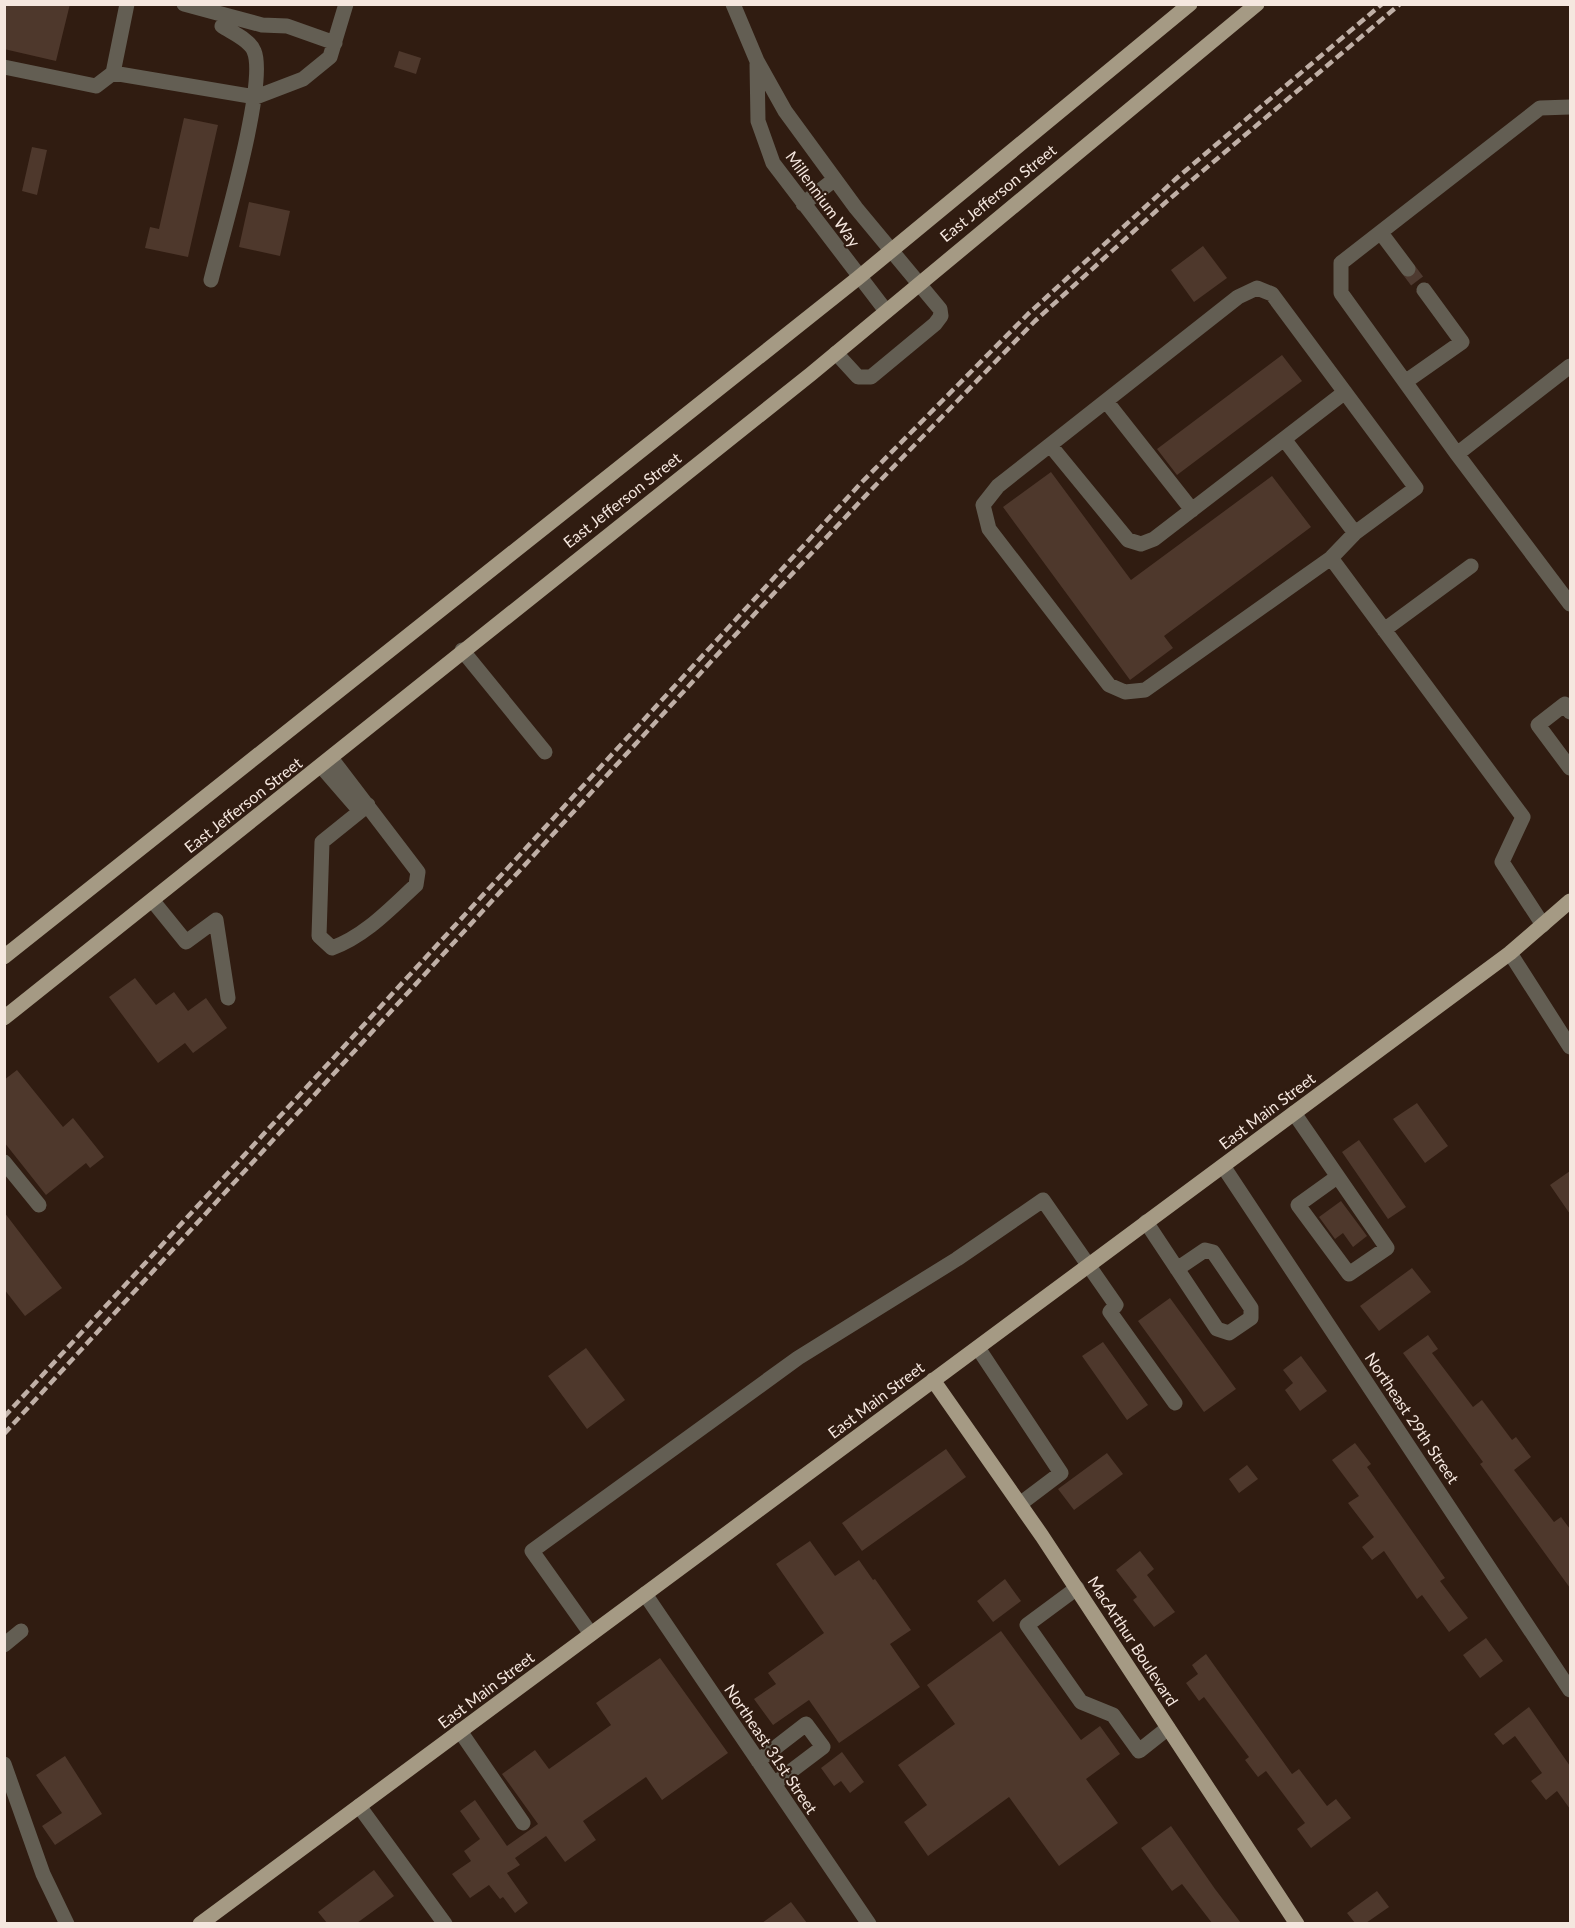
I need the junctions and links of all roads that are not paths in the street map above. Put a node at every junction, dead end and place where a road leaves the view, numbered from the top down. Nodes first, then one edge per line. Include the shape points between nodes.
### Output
1 (127, 4) edge
2 (183, 4) edge
3 (346, 4) edge
4 (733, 4) edge
5 (1190, 4) edge
6 (1257, 4) edge
7 (220, 31) dead end
8 (335, 43) junction
9 (756, 61) junction
10 (4, 67) edge
11 (113, 73) junction
12 (256, 97) junction
13 (1570, 107) edge
14 (835, 179) junction
15 (803, 204) junction
16 (1381, 233) junction
17 (891, 250) junction
18 (1408, 269) tunnel mouth
19 (858, 278) junction
20 (211, 280) dead end
21 (918, 283) junction
22 (1424, 290) tunnel mouth
23 (885, 311) junction
24 (836, 353) junction
25 (1570, 366) edge
26 (1405, 382) junction
27 (1345, 392) junction
28 (1106, 401) junction
29 (1284, 439) junction
30 (1050, 445) junction
31 (1457, 454) junction
32 (1192, 510) junction
33 (1355, 533) junction
34 (1331, 558) junction
35 (1471, 566) dead end
36 (1570, 604) edge
37 (1384, 630) junction
38 (462, 650) junction
39 (1570, 712) edge
40 (545, 752) dead end
41 (326, 762) junction
42 (1570, 768) edge
43 (364, 808) junction
44 (152, 900) junction
45 (1570, 902) edge
46 (1543, 925) junction
47 (30, 937) junction
48 (4, 945) edge
49 (1510, 953) junction
50 (4, 957) edge
51 (228, 998) dead end
52 (4, 1018) edge
53 (1570, 1047) edge
54 (1294, 1113) junction
55 (4, 1162) edge
56 (1223, 1166) junction
57 (1337, 1177) junction
58 (39, 1205) dead end
59 (1146, 1222) junction
60 (1088, 1266) junction
61 (1177, 1269) junction
62 (978, 1348) junction
63 (933, 1380) junction
64 (1175, 1403) dead end
65 (1020, 1504) junction
66 (1077, 1588) junction
67 (645, 1594) junction
68 (21, 1631) dead end
69 (591, 1634) junction
70 (4, 1645) edge
71 (1570, 1690) edge
72 (1168, 1728) junction
73 (460, 1731) junction
74 (758, 1761) junction
75 (4, 1764) edge
76 (774, 1784) junction
77 (360, 1806) junction
78 (523, 1823) dead end
79 (67, 1923) edge
80 (200, 1923) edge
81 (445, 1923) edge
82 (868, 1923) edge
83 (1297, 1923) edge

1 - 11 street
2 - 8 street via 262,25 287,26
3 - 8 street
4 - 9 street, Millennium Way
5 - 17 main road, East Jefferson Street
6 - 21 main road, East Jefferson Street
7 - 12 street via 252,45
8 - 12 street via 330,57 303,79
9 - 14 street, Millennium Way via 785,111
9 - 15 street, Millennium Way via 758,121 773,164
10 - 11 street via 96,86
11 - 12 street
12 - 20 street
13 - 16 street via 1540,108
14 - 15 street
14 - 17 street, Millennium Way
15 - 19 street, Millennium Way
16 - 18 street
16 - 26 street via 1341,263 1341,293
17 - 19 main road, East Jefferson Street
17 - 21 street, Millennium Way
19 - 23 street, Millennium Way
19 - 47 main road, East Jefferson Street
21 - 23 main road, East Jefferson Street
21 - 24 street, Millennium Way via 940,309 941,316 935,324 871,377 858,377
22 - 26 street via 1462,342
23 - 24 main road, East Jefferson Street
24 - 38 main road, East Jefferson Street
25 - 31 street
26 - 31 street
27 - 28 street via 1272,294 1257,288 1238,297
27 - 29 street
27 - 33 street via 1416,488
28 - 30 street
28 - 32 street
29 - 32 street
29 - 33 street
30 - 32 street via 1128,540 1141,544 1154,539
30 - 34 street via 998,486 983,505 989,529 1109,685 1125,693 1145,690
31 - 36 street
33 - 34 street
34 - 37 street
35 - 37 street
37 - 46 street via 1524,818 1502,862
38 - 40 street
38 - 41 main road, East Jefferson Street
39 - 42 street via 1565,704 1538,725
41 - 43 street
41 - 44 main road, East Jefferson Street
43 - 43 street via 322,842 319,936 332,948 352,941 416,885 418,872
44 - 51 street via 186,942 216,920
44 - 52 main road, East Jefferson Street
45 - 46 main road, East Main Street
46 - 49 main road, East Main Street
47 - 48 main road
47 - 50 main road, East Jefferson Street
49 - 53 street
49 - 54 main road, East Main Street
54 - 56 main road, East Main Street
54 - 57 street
55 - 58 street
56 - 59 main road, East Main Street
56 - 71 street, Northeast 29th Street
57 - 57 street via 1387,1248 1349,1274 1298,1205
59 - 60 main road, East Main Street
59 - 61 street
60 - 62 main road, East Main Street
60 - 64 street via 1116,1305 1110,1312
60 - 69 street via 1043,1200 798,1358 532,1551
61 - 61 street via 1217,1329 1229,1333 1251,1318 1251,1308 1213,1252 1205,1250
62 - 63 main road, East Main Street
62 - 65 street via 1061,1473
63 - 65 main road, MacArthur Boulevard
63 - 67 main road, East Main Street
65 - 66 main road, MacArthur Boulevard
66 - 72 main road, MacArthur Boulevard
66 - 72 street via 1027,1625 1081,1702 1113,1715 1139,1751
67 - 69 main road, East Main Street
67 - 74 street, Northeast 31st Street
68 - 70 street
69 - 73 main road, East Main Street
72 - 83 main road, MacArthur Boulevard
73 - 77 main road, East Main Street
73 - 78 street
74 - 76 street, Northeast 31st Street
74 - 76 street via 806,1724 823,1748
75 - 79 street via 43,1874
76 - 82 street, Northeast 31st Street
77 - 80 main road, East Main Street
77 - 81 street

